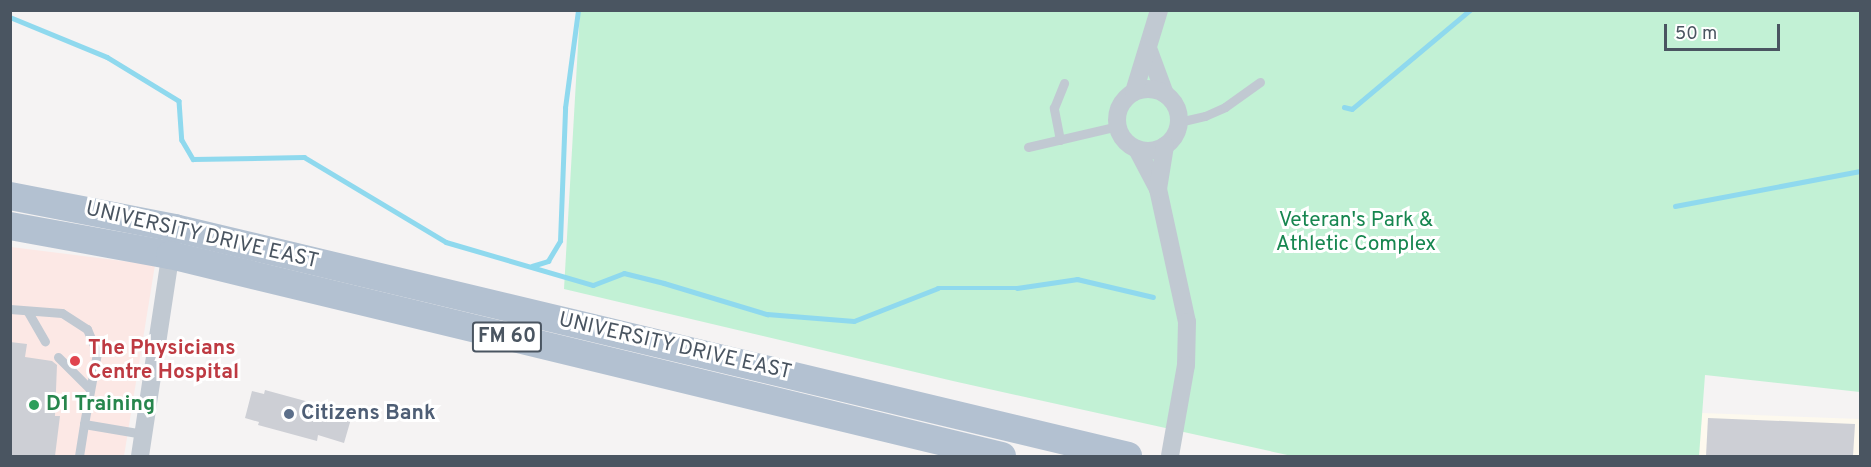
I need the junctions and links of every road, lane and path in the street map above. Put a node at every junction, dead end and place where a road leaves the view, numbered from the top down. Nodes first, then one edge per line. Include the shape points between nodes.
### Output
1 (1159, 10) edge
2 (1149, 51) junction
3 (1260, 82) dead end
4 (1064, 83) dead end
5 (1134, 92) junction
6 (1165, 94) junction
7 (1179, 122) junction
8 (1118, 126) junction
9 (1060, 140) junction
10 (1166, 146) junction
11 (1028, 147) dead end
12 (1137, 148) junction
13 (1158, 189) junction
14 (10, 196) edge
15 (10, 226) edge
16 (172, 241) junction
17 (10, 309) edge
18 (28, 312) junction
19 (45, 342) dead end
20 (58, 357) dead end
21 (90, 389) junction
22 (84, 424) junction
23 (143, 434) junction
24 (79, 456) edge
25 (140, 456) edge
26 (1002, 456) edge
27 (1128, 456) edge
28 (1170, 456) edge

1 - 2 street
2 - 5 street
2 - 6 street
3 - 7 lane via 1225,107
4 - 9 lane via 1054,108
5 - 6 street via 1155,90
5 - 8 street via 1121,106
6 - 7 street via 1173,101
7 - 10 street
8 - 9 lane
8 - 12 street
9 - 11 lane
10 - 12 street via 1147,151
10 - 13 street
12 - 13 street
13 - 28 street via 1187,322 1186,365
14 - 16 main road, UNIVERSITY DRIVE EAST / FM 60
15 - 16 main road, UNIVERSITY DRIVE EAST / FM 60
16 - 23 street
16 - 26 main road, UNIVERSITY DRIVE EAST / FM 60
16 - 27 main road, UNIVERSITY DRIVE EAST / FM 60
17 - 18 lane
18 - 19 lane
18 - 21 lane via 62,313 87,329 97,353
20 - 21 lane
21 - 22 lane
22 - 23 lane
22 - 24 lane
23 - 25 street

